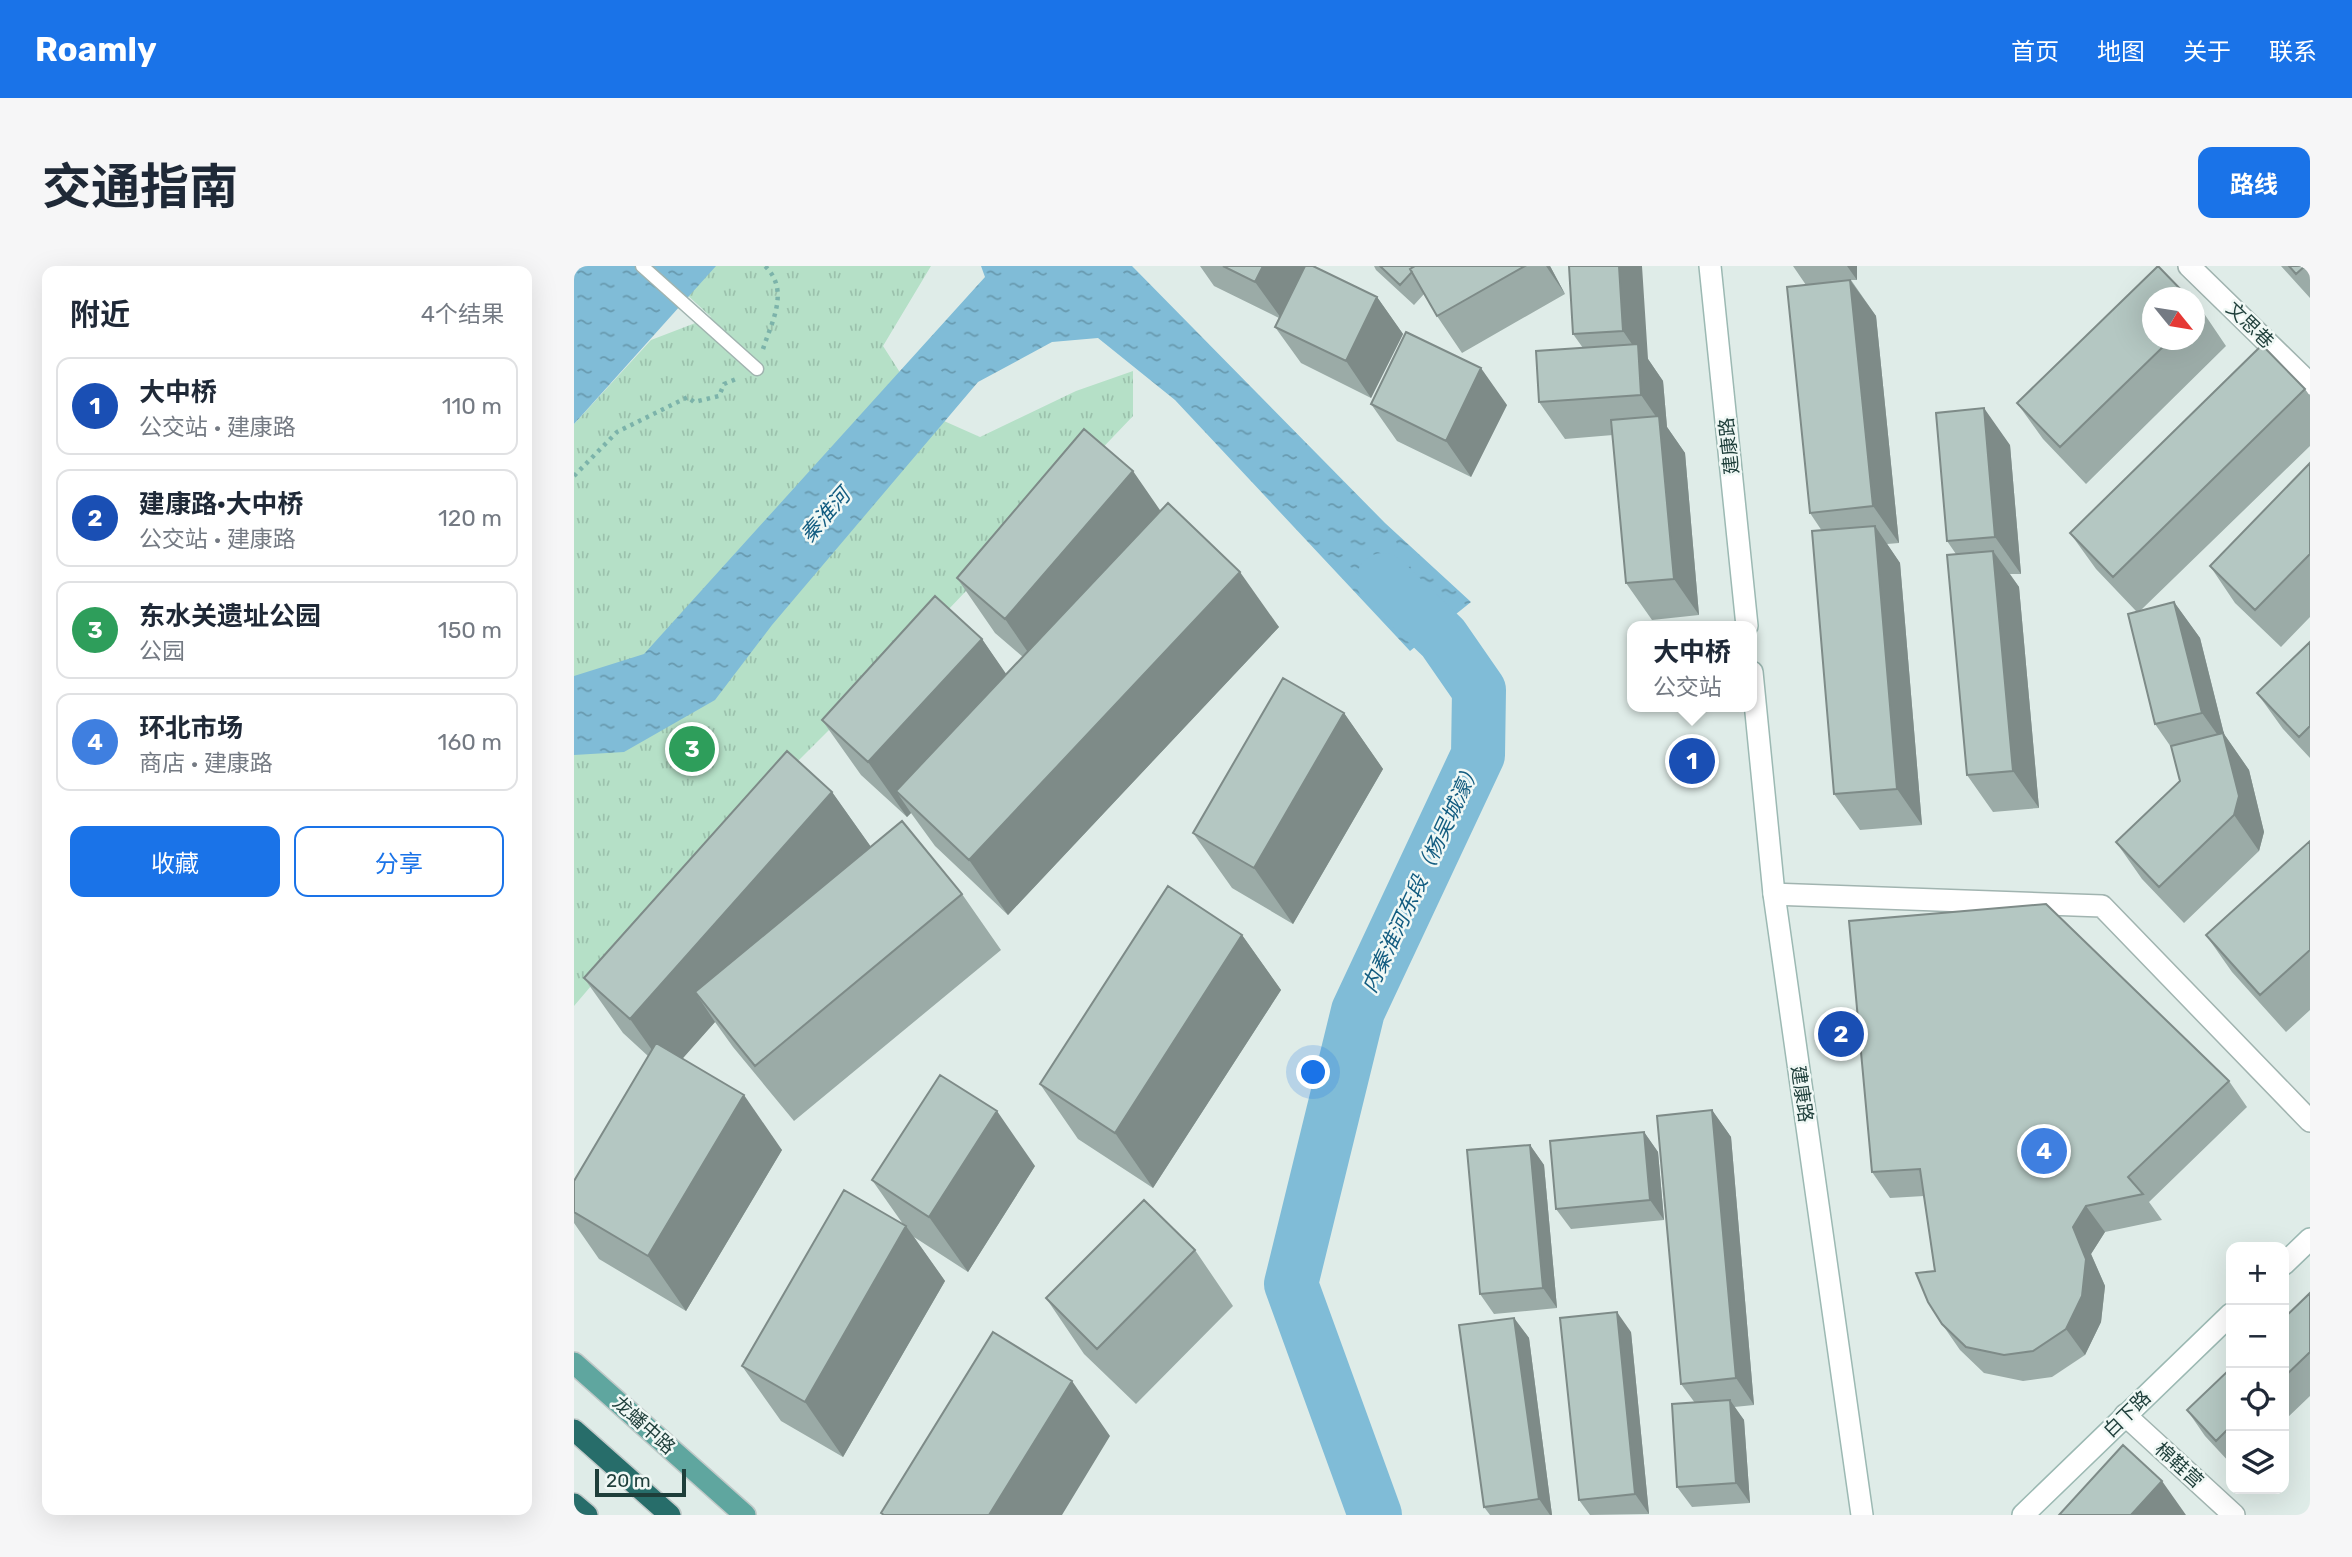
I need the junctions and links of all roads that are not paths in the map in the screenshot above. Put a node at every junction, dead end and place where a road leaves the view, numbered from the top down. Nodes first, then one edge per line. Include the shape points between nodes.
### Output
1 (642, 266) edge
2 (1710, 266) edge
3 (2189, 266) edge
4 (757, 369) road end
5 (2310, 384) edge
6 (1746, 621) edge
7 (1756, 712) edge
8 (1774, 894) junction
9 (2310, 1121) edge
10 (2310, 1239) edge
11 (2289, 1259) edge
12 (2226, 1319) edge
13 (574, 1363) edge
14 (2125, 1415) junction
15 (574, 1430) edge
16 (574, 1504) edge
17 (587, 1515) edge
18 (670, 1515) edge
19 (745, 1515) edge
20 (1862, 1515) edge
21 (2023, 1515) edge
22 (2234, 1515) edge

1 - 4 lane
2 - 6 main road, 建康路
3 - 5 main road, 文思巷
7 - 8 main road, 建康路
8 - 9 main road via 2102,906
8 - 20 main road, 建康路
10 - 11 main road
12 - 14 main road, 白下路
13 - 19 main road, 龙蟠中路
14 - 21 main road, 白下路
14 - 22 main road, 棉鞋营
15 - 18 highway
16 - 17 highway

